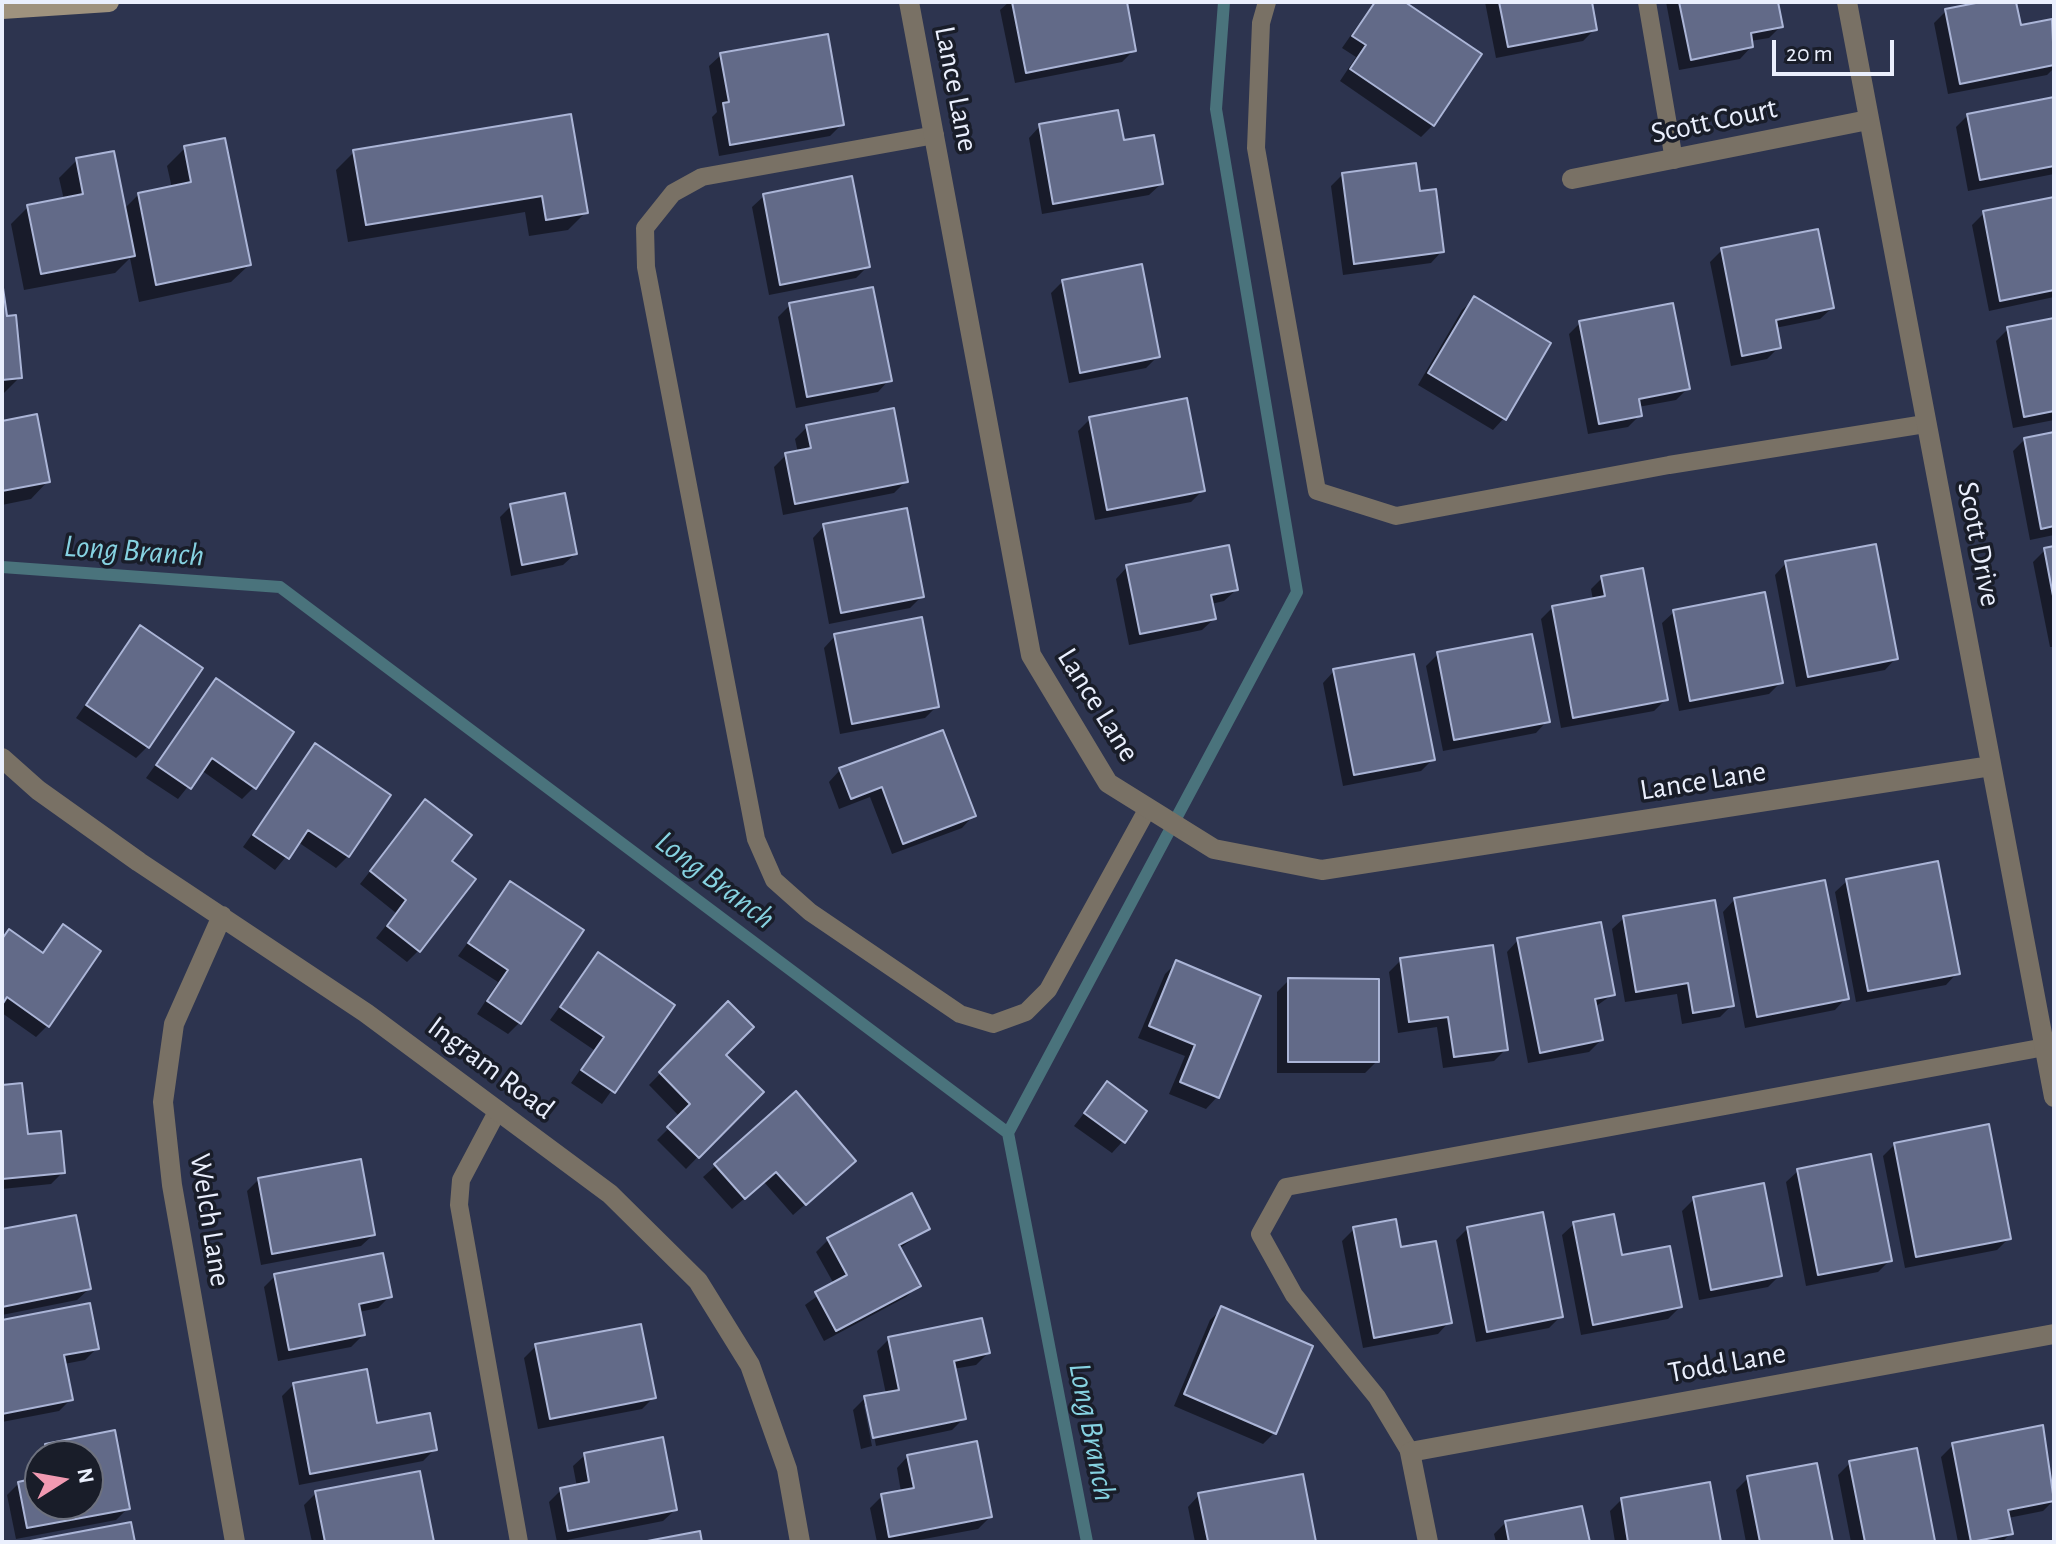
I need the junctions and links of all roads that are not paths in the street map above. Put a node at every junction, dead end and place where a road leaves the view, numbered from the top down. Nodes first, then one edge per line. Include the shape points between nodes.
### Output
1 (109, 2) edge
2 (909, 2) edge
3 (1267, 2) edge
4 (1647, 2) edge
5 (1847, 2) edge
6 (2, 9) edge
7 (1868, 120) junction
8 (935, 135) junction
9 (1674, 160) junction
10 (1572, 179) dead end
11 (1925, 424) junction
12 (2, 758) edge
13 (1991, 766) junction
14 (1148, 808) junction
15 (222, 916) junction
16 (2045, 1047) junction
17 (2054, 1097) edge
18 (498, 1110) junction
19 (2054, 1334) edge
20 (1410, 1452) junction
21 (235, 1542) edge
22 (519, 1542) edge
23 (800, 1542) edge
24 (1428, 1542) edge

1 - 6 main road
2 - 8 street, Lance Lane
3 - 11 lane via 1261,23 1256,148 1317,491 1396,516
4 - 9 lane
5 - 7 street, Scott Drive
7 - 9 street, Scott Court
7 - 11 street, Scott Drive
8 - 14 street, Lance Lane via 1031,655 1108,783
8 - 14 lane via 702,177 673,193 645,228 646,267 756,839 774,880 810,912 960,1014 993,1024 1026,1012 1048,990
9 - 10 street, Scott Court
11 - 13 street, Scott Drive
12 - 15 street, Ingram Road via 38,790
13 - 14 street, Lance Lane via 1322,870 1214,849
13 - 16 street, Scott Drive
15 - 18 street, Ingram Road
15 - 21 street, Welch Lane via 174,1024 163,1102 172,1185
16 - 17 street, Scott Drive
16 - 20 lane via 1286,1187 1260,1234 1294,1295 1377,1397
18 - 22 lane via 461,1180 459,1205
18 - 23 street, Ingram Road via 610,1194 698,1281 750,1365 787,1469
19 - 20 street, Todd Lane
20 - 24 street

